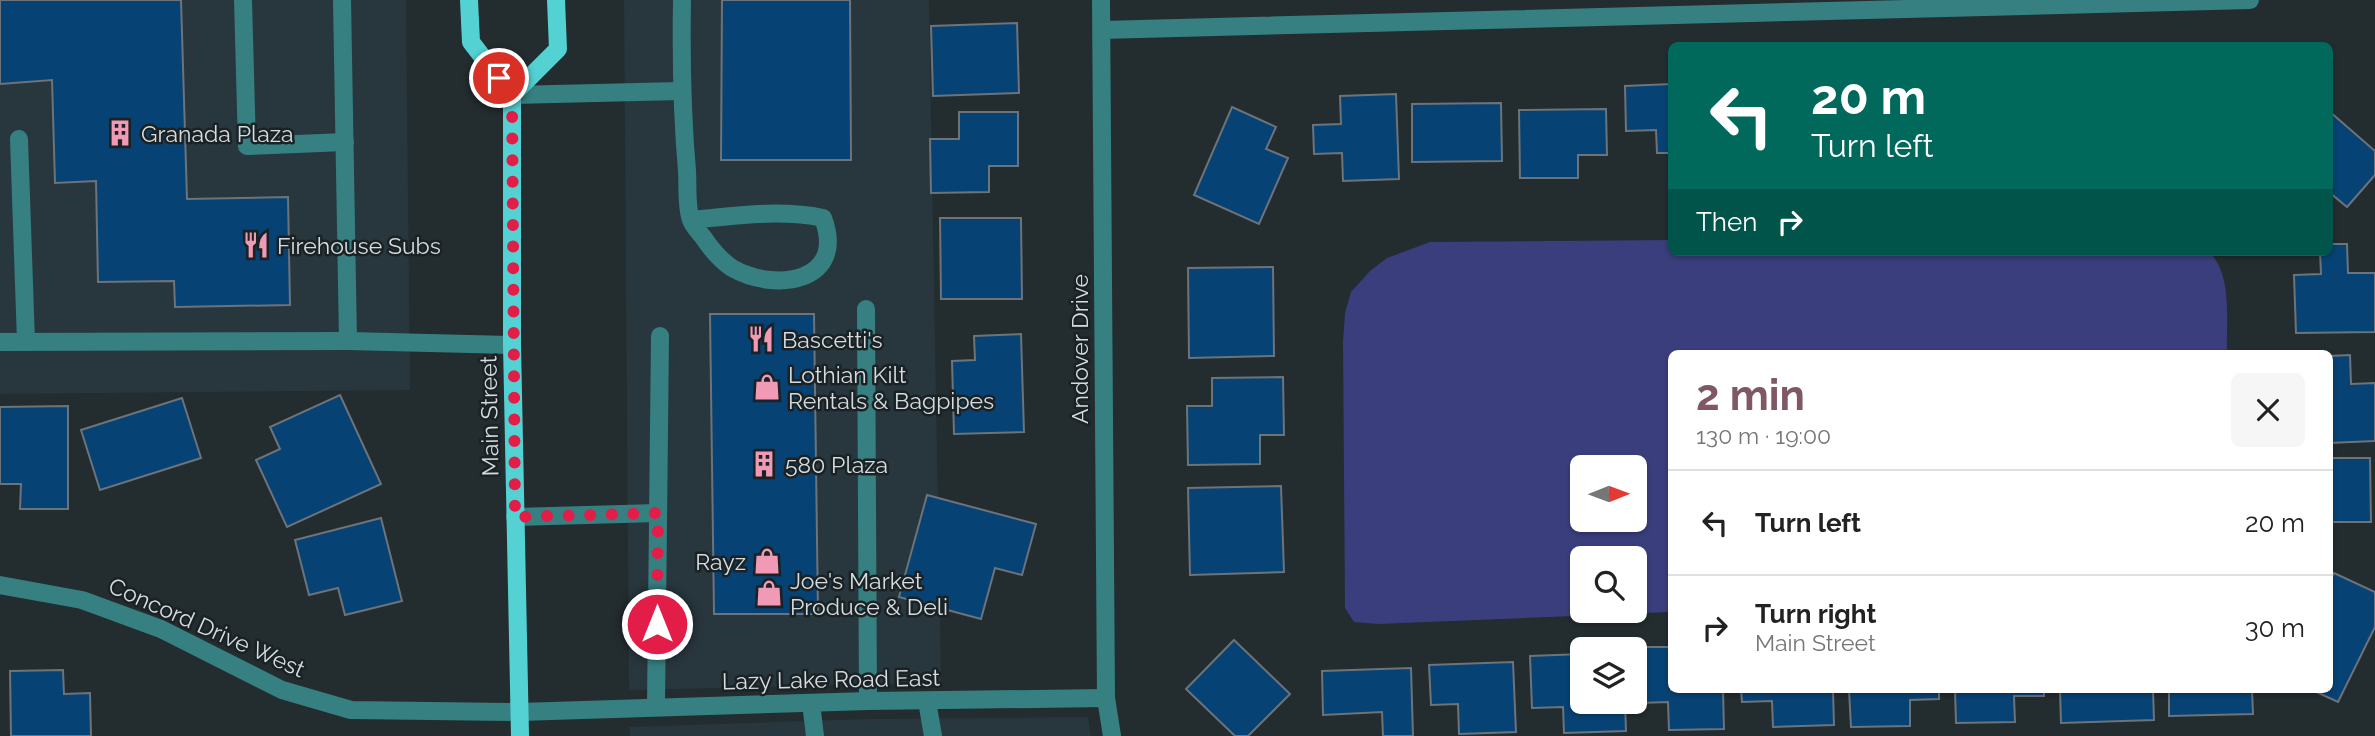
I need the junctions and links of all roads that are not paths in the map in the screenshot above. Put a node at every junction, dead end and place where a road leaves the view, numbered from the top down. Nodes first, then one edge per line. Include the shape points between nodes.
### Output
1 (243, 0) edge
2 (342, 0) edge
3 (469, 0) edge
4 (556, 0) edge
5 (682, 0) edge
6 (1101, 0) edge
7 (2250, 0) edge
8 (1102, 30) junction
9 (680, 91) junction
10 (512, 96) junction
11 (19, 139) dead end
12 (345, 142) junction
13 (691, 220) junction
14 (866, 309) dead end
15 (660, 336) dead end
16 (348, 341) junction
17 (0, 342) edge
18 (26, 342) junction
19 (512, 345) junction
20 (658, 513) junction
21 (515, 517) junction
22 (0, 585) edge
23 (1106, 698) junction
24 (868, 701) junction
25 (927, 701) junction
26 (811, 703) junction
27 (656, 708) junction
28 (520, 712) junction
29 (520, 736) edge
30 (815, 736) edge
31 (933, 736) edge
32 (1112, 736) edge

1 - 12 street via 247,146
2 - 12 street
3 - 10 main road via 471,42
4 - 10 main road via 558,49
5 - 9 street
6 - 8 street, Andover Drive
7 - 8 street
8 - 23 street, Andover Drive
9 - 10 street
9 - 13 street
10 - 19 main road, Main Street
11 - 18 street
12 - 16 street
13 - 13 street via 713,251 732,267 757,278 790,280 815,273 825,258 829,235 823,218 744,214
14 - 24 street
15 - 20 street
16 - 18 street
16 - 19 street
17 - 18 street
19 - 21 main road, Main Street
20 - 21 street
20 - 27 street
21 - 28 main road, Main Street
22 - 28 street, Concord Drive West via 82,600 161,629 282,690 351,710
23 - 25 street, Lazy Lake Road East
23 - 32 street
24 - 25 street, Lazy Lake Road East
24 - 26 street, Lazy Lake Road East
25 - 31 street
26 - 27 street, Lazy Lake Road East
26 - 30 street
27 - 28 street, Lazy Lake Road East
28 - 29 main road, Main Street

